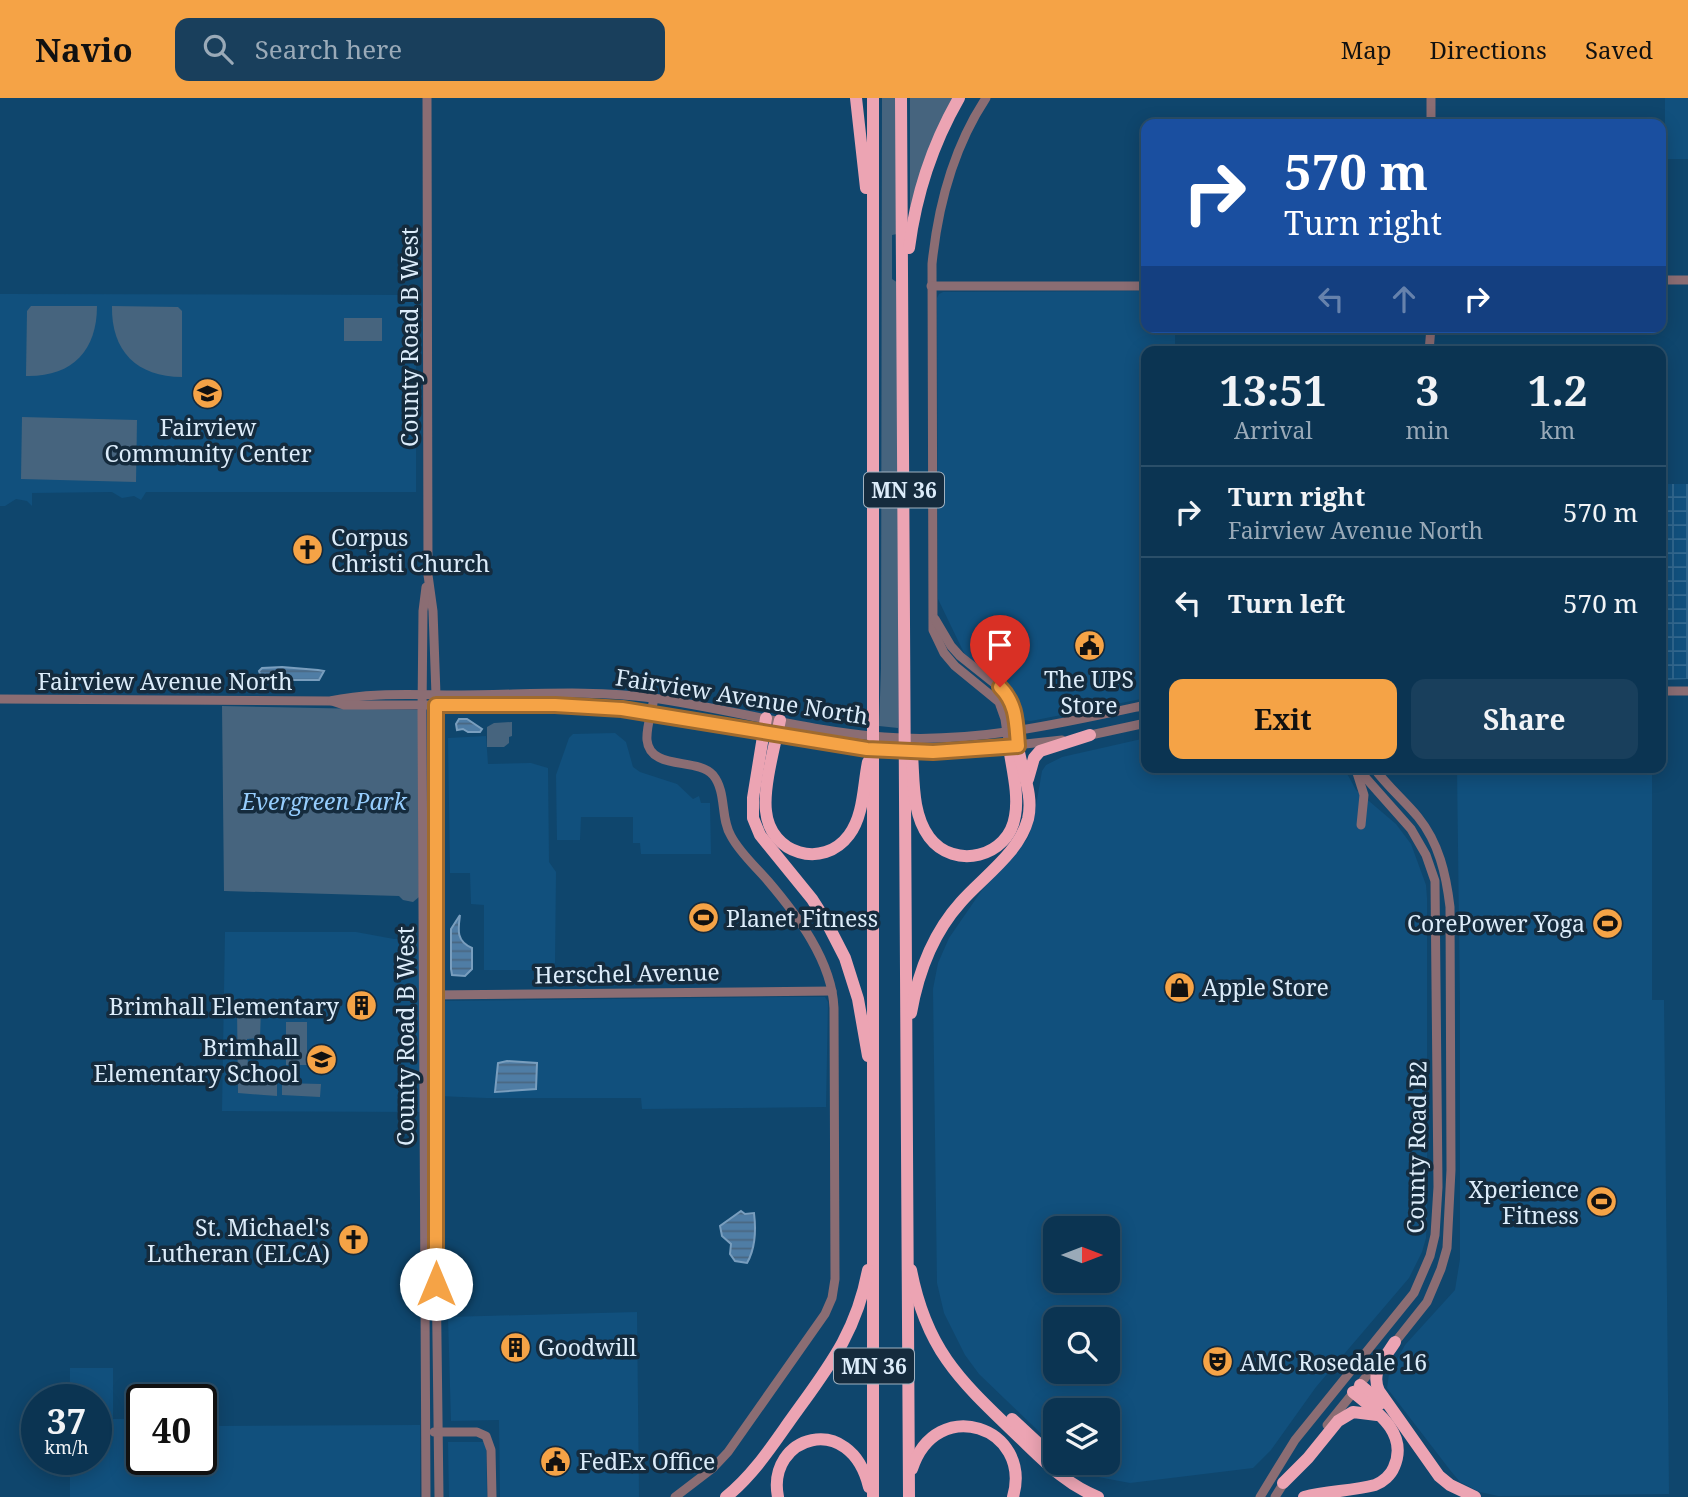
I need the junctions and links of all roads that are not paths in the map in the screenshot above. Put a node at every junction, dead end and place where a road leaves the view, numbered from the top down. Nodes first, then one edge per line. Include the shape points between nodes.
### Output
1 (427, 98) edge
2 (856, 98) edge
3 (873, 98) edge
4 (901, 98) edge
5 (959, 98) edge
6 (986, 98) edge
7 (1431, 98) edge
8 (1431, 119) edge
9 (873, 263) junction
10 (1666, 280) edge
11 (1688, 280) edge
12 (931, 286) junction
13 (1141, 286) edge
14 (904, 325) junction
15 (428, 575) junction
16 (1666, 691) edge
17 (1688, 691) edge
18 (654, 698) junction
19 (0, 699) edge
20 (423, 700) junction
21 (436, 700) junction
22 (1141, 706) edge
23 (652, 713) junction
24 (907, 715) junction
25 (1141, 724) edge
26 (772, 726) junction
27 (1090, 735) junction
28 (1013, 739) junction
29 (1357, 773) edge
30 (1360, 773) edge
31 (1378, 773) edge
32 (869, 781) junction
33 (1027, 783) junction
34 (1361, 825) dead end
35 (832, 991) junction
36 (424, 995) junction
37 (436, 995) junction
38 (906, 1083) junction
39 (874, 1119) junction
40 (906, 1211) junction
41 (874, 1235) junction
42 (919, 1303) junction
43 (1395, 1342) junction
44 (1344, 1378) junction
45 (1356, 1388) junction
46 (1384, 1418) junction
47 (1409, 1431) junction
48 (439, 1432) junction
49 (426, 1433) junction
50 (1043, 1448) edge
51 (1072, 1475) edge
52 (909, 1479) junction
53 (1283, 1483) junction
54 (1095, 1496) edge
55 (426, 1497) edge
56 (439, 1497) edge
57 (492, 1497) edge
58 (676, 1497) edge
59 (726, 1497) edge
60 (778, 1497) edge
61 (872, 1497) edge
62 (908, 1497) edge
63 (1013, 1497) edge
64 (1260, 1497) edge
65 (1275, 1497) edge
66 (1304, 1497) edge
67 (1475, 1497) edge

1 - 15 street, County Road B West
2 - 9 highway
3 - 9 highway, MN 36
4 - 14 highway, MN 36
5 - 14 highway via 931,156 916,206
6 - 12 street via 960,147 944,193
7 - 8 street
9 - 32 highway, MN 36 via 874,749
10 - 11 street
12 - 13 street
12 - 28 street via 934,617 960,656 1009,695 1014,707
14 - 24 highway, MN 36
15 - 20 street, County Road B West via 423,611
15 - 21 street, County Road B West
16 - 17 street
18 - 21 street, Fairview Avenue North via 590,694
18 - 23 street
18 - 26 street, Fairview Avenue North
19 - 20 street, Fairview Avenue North via 330,701 344,705
20 - 21 street, Fairview Avenue North
20 - 36 street, County Road B West
21 - 23 street, Fairview Avenue North
21 - 37 street, County Road B West
22 - 28 street, Fairview Avenue North
23 - 26 street, Fairview Avenue North
23 - 35 street via 647,740 651,751 659,758 702,767 714,776 732,838 803,928
24 - 28 highway via 919,819 929,838 949,853 968,857 989,852 1004,840 1016,816
24 - 38 highway, MN 36
25 - 27 street, Fairview Avenue North
26 - 28 street, Fairview Avenue North via 885,737
26 - 28 street, Fairview Avenue North via 867,749 933,752
26 - 32 highway via 766,812 774,835 791,849 817,855 842,843 856,821
26 - 39 highway via 753,797 753,818 765,843 826,921 853,977 864,1027
27 - 28 street, Fairview Avenue North
27 - 33 highway via 1041,751 1034,758
28 - 33 highway
29 - 34 street via 1364,795
30 - 44 street, County Road B2 via 1411,830 1435,881 1438,1202 1435,1235 1419,1283
31 - 43 street, County Road B2 via 1431,836 1445,872 1450,907 1447,1248 1427,1302
32 - 39 highway, MN 36
33 - 38 highway via 1030,810 1020,838 959,903 921,970 911,1012
35 - 37 street, Herschel Avenue
35 - 58 street via 832,1298 728,1452
36 - 37 street, Herschel Avenue
36 - 49 street, County Road B West
37 - 48 street, County Road B West
38 - 40 highway, MN 36
39 - 41 highway, MN 36
40 - 42 highway
40 - 52 highway, MN 36
41 - 59 highway via 865,1287 844,1344 761,1460
41 - 61 highway, MN 36
42 - 50 highway via 974,1383
42 - 54 highway via 937,1346 962,1382 1054,1470
43 - 45 street, County Road B2
43 - 47 highway via 1377,1370 1375,1383
44 - 45 street
44 - 64 street, County Road B2 via 1295,1440
45 - 46 highway
45 - 47 highway
45 - 53 street, County Road B2
46 - 53 highway via 1359,1411 1347,1414
46 - 66 highway via 1399,1449 1387,1477 1377,1485
47 - 67 highway via 1440,1476
48 - 49 street
48 - 56 street, County Road B West
48 - 57 street via 477,1432 489,1438
49 - 55 street, County Road B West
51 - 54 highway
52 - 62 highway, MN 36
52 - 63 highway via 916,1455 933,1435 952,1427 974,1426 992,1434 1010,1454 1016,1481
53 - 65 street, County Road B2
60 - 61 highway via 776,1480 786,1457 800,1445 819,1440 840,1443 855,1455

